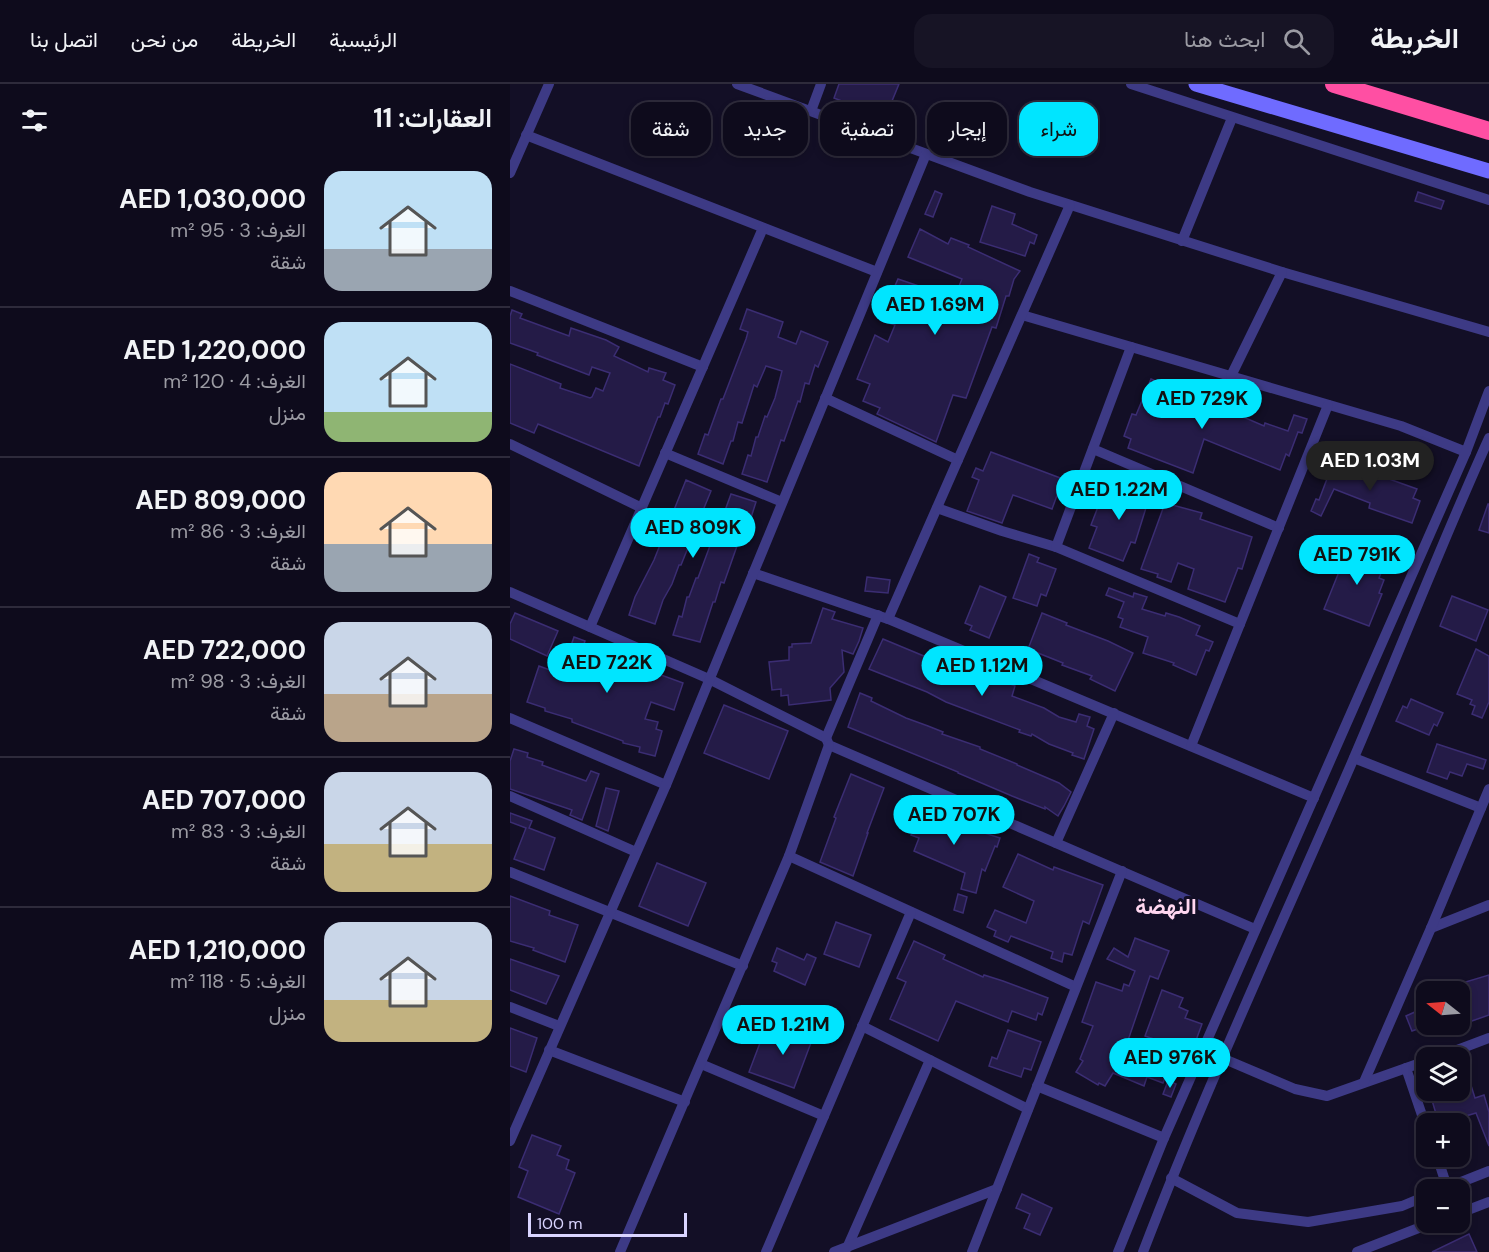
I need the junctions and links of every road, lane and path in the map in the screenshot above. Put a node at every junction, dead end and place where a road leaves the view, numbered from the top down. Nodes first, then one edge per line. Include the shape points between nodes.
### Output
1 (549, 84) edge
2 (737, 84) edge
3 (821, 84) edge
4 (1131, 84) edge
5 (1196, 84) edge
6 (1334, 84) edge
7 (811, 111) junction
8 (1232, 118) junction
9 (1489, 131) edge
10 (526, 135) junction
11 (926, 154) junction
12 (1489, 171) edge
13 (510, 173) edge
14 (1489, 200) edge
15 (1070, 205) junction
16 (763, 228) junction
17 (1182, 241) junction
18 (877, 272) junction
19 (1282, 272) junction
20 (510, 291) edge
21 (1022, 315) junction
22 (1489, 332) edge
23 (1131, 347) junction
24 (703, 367) junction
25 (1231, 376) junction
26 (1489, 391) edge
27 (825, 398) junction
28 (1328, 405) junction
29 (1488, 441) edge
30 (510, 444) edge
31 (1093, 449) junction
32 (1466, 452) junction
33 (665, 453) junction
34 (958, 460) junction
35 (782, 502) junction
36 (642, 508) junction
37 (937, 508) junction
38 (1279, 528) junction
39 (1056, 547) junction
40 (753, 573) junction
41 (510, 592) edge
42 (883, 617) junction
43 (1240, 624) junction
44 (590, 627) junction
45 (709, 680) junction
46 (1114, 713) junction
47 (510, 718) edge
48 (828, 741) junction
49 (1191, 746) junction
50 (1354, 758) junction
51 (666, 785) junction
52 (1489, 789) edge
53 (510, 796) edge
54 (1314, 798) junction
55 (1481, 808) junction
56 (1056, 843) junction
57 (636, 852) junction
58 (789, 856) junction
59 (1122, 871) junction
60 (510, 872) edge
61 (1489, 905) edge
62 (609, 912) junction
63 (911, 912) junction
64 (1431, 928) junction
65 (1255, 929) junction
66 (743, 966) junction
67 (1076, 987) junction
68 (510, 1007) edge
69 (559, 1026) junction
70 (862, 1026) junction
71 (1489, 1038) edge
72 (1465, 1047) edge
73 (549, 1050) junction
74 (1222, 1058) junction
75 (930, 1060) junction
76 (701, 1064) junction
77 (1416, 1064) edge
78 (1406, 1068) junction
79 (1365, 1082) junction
80 (1037, 1086) junction
81 (685, 1102) junction
82 (1028, 1109) junction
83 (1421, 1113) edge
84 (824, 1116) junction
85 (1164, 1138) junction
86 (510, 1141) edge
87 (1489, 1171) edge
88 (1171, 1178) junction
89 (1468, 1179) edge
90 (997, 1189) junction
91 (1416, 1200) edge
92 (1489, 1202) edge
93 (1470, 1209) edge
94 (1416, 1229) edge
95 (847, 1248) junction
96 (620, 1252) edge
97 (766, 1252) edge
98 (834, 1252) edge
99 (972, 1252) edge
100 (1118, 1252) edge
101 (1143, 1252) edge
102 (1357, 1252) edge

1 - 10 street
2 - 7 street
3 - 7 street
4 - 8 street
5 - 12 main road
6 - 9 highway
7 - 11 street
8 - 14 street
8 - 17 street
10 - 13 street
10 - 16 street
11 - 15 street
11 - 18 street
15 - 17 street
15 - 21 street
16 - 18 street
16 - 24 street
17 - 19 street
18 - 27 street
19 - 22 street
19 - 25 street
20 - 24 street
21 - 23 street
21 - 34 street
23 - 25 street
23 - 31 street
24 - 33 street
25 - 28 street
26 - 32 street
27 - 34 street
27 - 35 street
28 - 32 street via 1401,426
28 - 38 street
29 - 50 street
30 - 36 street
31 - 38 street
31 - 39 street
32 - 54 street
33 - 35 street
33 - 36 street
34 - 37 street
35 - 40 street
36 - 44 street
37 - 39 street
37 - 42 street
38 - 43 street
39 - 43 street
40 - 42 street
40 - 45 street
41 - 44 street
42 - 46 street
42 - 48 street
43 - 49 street
44 - 45 street
45 - 48 street
45 - 51 street
46 - 49 street
46 - 56 street
47 - 51 street
48 - 56 street
48 - 58 street
49 - 54 street
50 - 55 street
50 - 74 street
51 - 57 street
52 - 55 street
53 - 57 street
54 - 65 street
55 - 64 street
56 - 59 street
57 - 62 street
58 - 63 street
58 - 66 street
59 - 65 street
59 - 67 street
60 - 62 street
61 - 64 street
62 - 66 street
62 - 69 street
63 - 67 street
63 - 70 street
64 - 79 street
65 - 85 street
66 - 76 street
67 - 80 street
68 - 69 street
69 - 73 street
70 - 75 street
70 - 84 street
71 - 72 street
73 - 81 street
73 - 86 street
74 - 79 street via 1295,1089 1327,1096
74 - 88 street
75 - 82 street
75 - 95 street
76 - 81 street
76 - 84 street
77 - 78 street
78 - 79 street
78 - 83 street
80 - 82 street
80 - 85 street
81 - 96 street
82 - 90 street
84 - 97 street
85 - 100 street
87 - 89 street
88 - 91 street via 1237,1213 1308,1222
88 - 101 street
90 - 95 street
90 - 99 street
92 - 93 street
94 - 102 street
95 - 98 street

